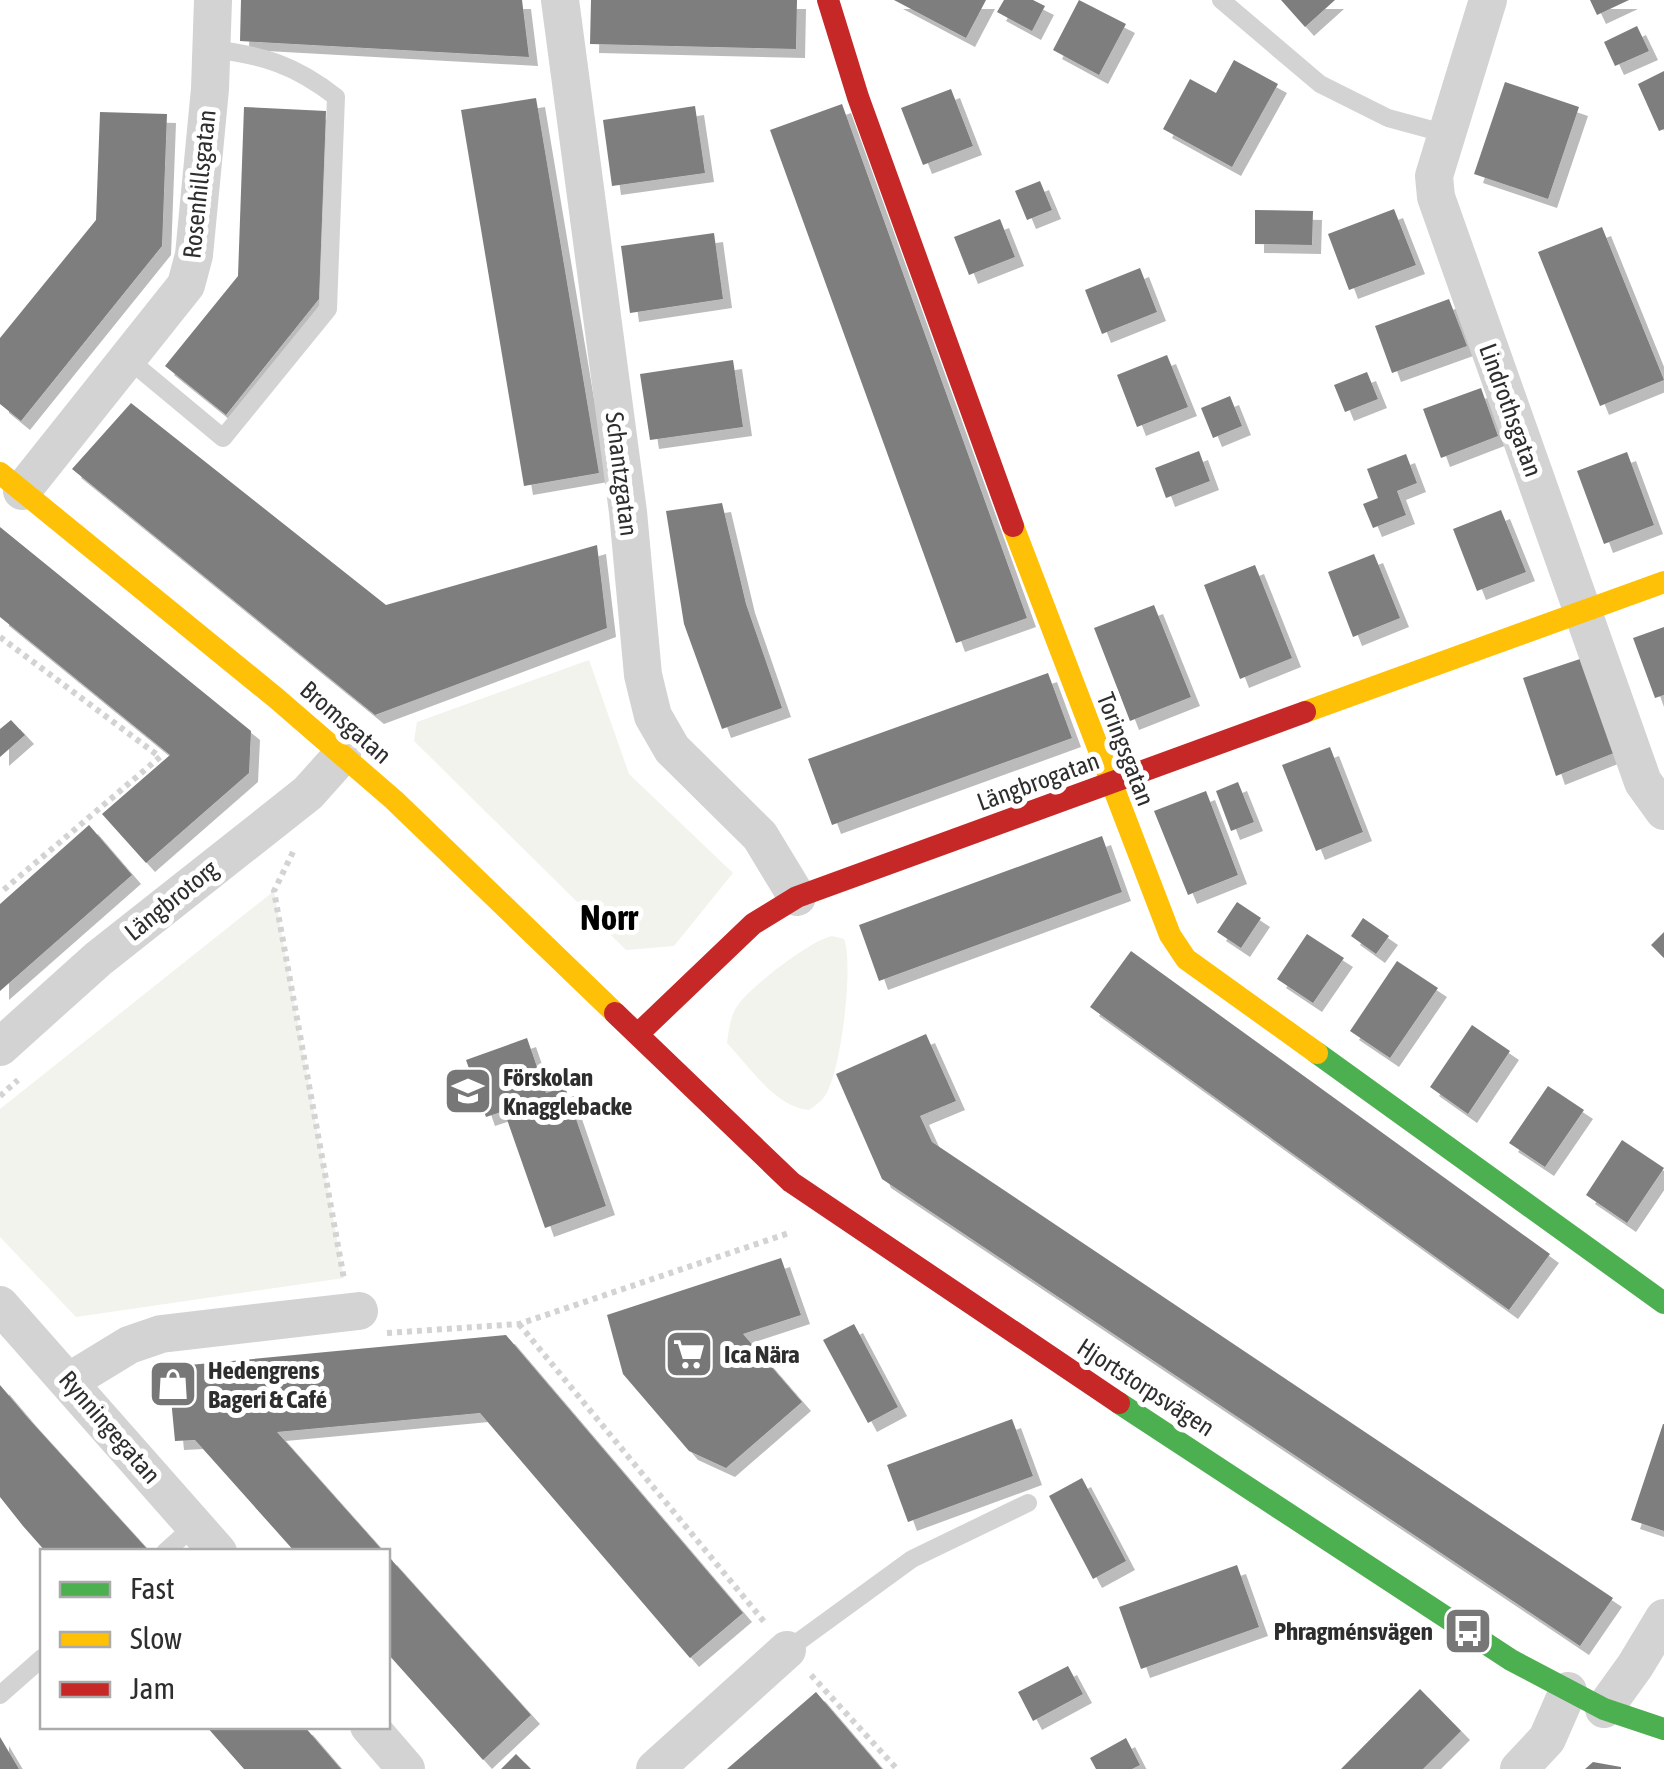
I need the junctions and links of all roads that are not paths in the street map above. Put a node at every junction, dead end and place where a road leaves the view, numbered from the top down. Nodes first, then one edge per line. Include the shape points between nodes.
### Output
1 (213, 0) edge
2 (560, 0) edge
3 (828, 0) edge
4 (1221, 0) edge
5 (1488, 0) edge
6 (212, 48) junction
7 (1447, 134) junction
8 (128, 359) junction
9 (11, 482) edge
10 (1664, 582) edge
11 (1584, 612) junction
12 (342, 756) junction
13 (1109, 785) junction
14 (1664, 811) edge
15 (797, 896) junction
16 (638, 1033) junction
17 (0, 1047) edge
18 (1664, 1303) edge
19 (0, 1305) edge
20 (359, 1311) road end
21 (70, 1380) junction
22 (1028, 1503) dead end
23 (206, 1539) edge
24 (174, 1549) edge
25 (1664, 1618) edge
26 (787, 1650) joint
27 (40, 1660) edge
28 (1568, 1691) junction
29 (0, 1695) edge
30 (1604, 1709) junction
31 (372, 1729) edge
32 (1664, 1729) edge
33 (406, 1769) edge
34 (654, 1769) edge
35 (1518, 1769) edge

1 - 6 street, Rosenhillsgatan
2 - 15 street, Schantzgatan via 653,716 672,748 760,836
3 - 13 street, Toringsgatan
4 - 7 lane via 1320,84 1388,118
5 - 7 street, Lindrothsgatan
6 - 8 street, Rosenhillsgatan via 194,256 186,285
6 - 8 lane via 294,67 336,97 328,310 223,438
7 - 11 street, Lindrothsgatan via 1434,176 1436,197
8 - 9 street, Rosenhillsgatan
9 - 12 street, Bromsgatan
10 - 11 street, Längbrogatan
11 - 13 street, Längbrogatan
11 - 14 street, Lindrothsgatan via 1643,782
12 - 16 street, Bromsgatan
12 - 17 street, Längbrotorg via 308,793 98,959
13 - 15 street, Längbrogatan
13 - 18 street, Toringsgatan via 1170,936 1186,959
15 - 16 street, Längbrogatan via 753,924
16 - 28 street, Hjortstorpsvägen via 791,1182 1511,1660
19 - 21 street, Rynningegatan
20 - 21 street via 161,1334
21 - 23 street, Rynningegatan
22 - 26 lane via 912,1559
23 - 24 lane
25 - 30 street
26 - 34 street
27 - 29 lane
28 - 30 street, Hjortstorpsvägen
28 - 35 street via 1547,1740
30 - 32 street, Hjortstorpsvägen
31 - 33 street

